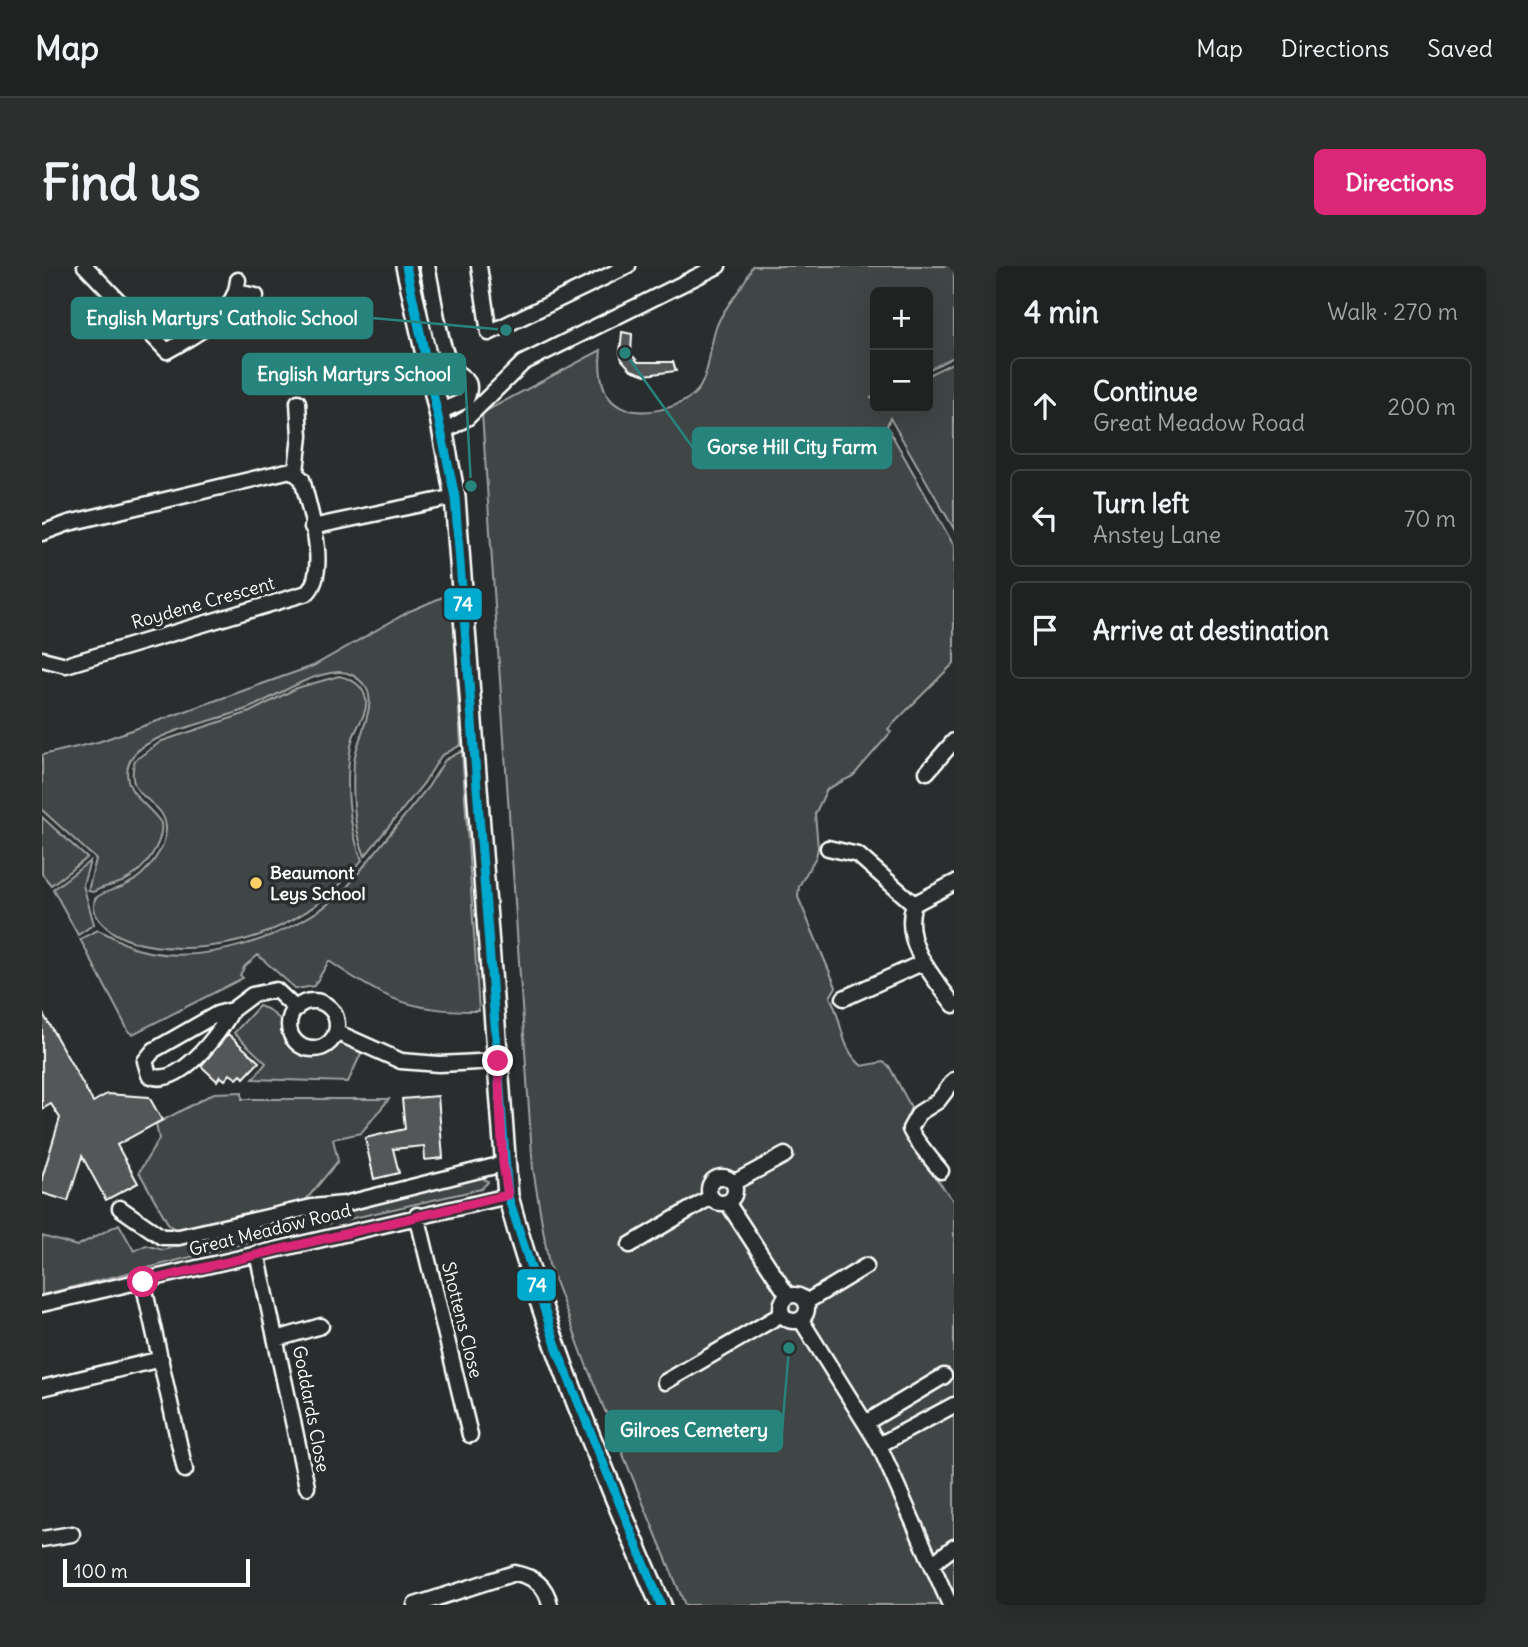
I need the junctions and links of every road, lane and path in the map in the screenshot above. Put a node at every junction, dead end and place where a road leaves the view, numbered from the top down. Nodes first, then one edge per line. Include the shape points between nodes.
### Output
1 (85, 266) edge
2 (406, 266) edge
3 (427, 266) edge
4 (479, 266) edge
5 (628, 266) edge
6 (718, 266) edge
7 (256, 296) dead end
8 (298, 402) dead end
9 (439, 412) junction
10 (443, 432) junction
11 (296, 471) junction
12 (455, 497) junction
13 (312, 527) junction
14 (42, 533) edge
15 (42, 659) edge
16 (954, 741) edge
17 (927, 772) dead end
18 (828, 848) dead end
19 (954, 883) edge
20 (914, 904) junction
21 (924, 962) junction
22 (844, 998) dead end
23 (954, 1005) edge
24 (296, 1009) junction
25 (232, 1010) junction
26 (336, 1032) junction
27 (498, 1061) junction
28 (954, 1080) edge
29 (785, 1154) dead end
30 (503, 1164) junction
31 (941, 1171) dead end
32 (733, 1183) junction
33 (508, 1195) junction
34 (711, 1197) junction
35 (727, 1202) junction
36 (120, 1208) dead end
37 (417, 1215) junction
38 (630, 1245) dead end
39 (257, 1253) junction
40 (866, 1266) dead end
41 (143, 1282) junction
42 (788, 1296) junction
43 (806, 1302) junction
44 (42, 1304) edge
45 (782, 1314) junction
46 (801, 1320) junction
47 (321, 1326) dead end
48 (277, 1339) junction
49 (161, 1359) junction
50 (944, 1376) dead end
51 (665, 1382) dead end
52 (42, 1388) edge
53 (954, 1405) edge
54 (867, 1422) junction
55 (470, 1435) dead end
56 (878, 1445) junction
57 (185, 1470) dead end
58 (307, 1486) dead end
59 (72, 1534) dead end
60 (42, 1539) edge
61 (954, 1547) edge
62 (932, 1564) junction
63 (415, 1605) edge
64 (550, 1605) edge
65 (661, 1605) edge
66 (950, 1605) edge

1 - 7 street via 167,351 220,315 237,286
2 - 9 main road
3 - 9 street via 450,365 468,380 470,390 466,400
4 - 5 street via 489,333
6 - 10 street via 523,363 467,418
8 - 11 street
9 - 10 main road
10 - 12 main road
11 - 13 street, Roydene Crescent via 302,479
11 - 14 street via 192,492
12 - 13 street
12 - 27 main road
13 - 15 street, Roydene Crescent via 319,566 314,586 307,593 66,665
16 - 17 street
18 - 20 street via 858,855
19 - 20 street
20 - 21 street via 911,929
21 - 22 street
21 - 23 street
24 - 25 street via 276,990 252,995
24 - 26 street via 313,1001 328,1006 337,1020
24 - 26 street via 290,1027 302,1045 324,1046
25 - 25 street via 224,1026 183,1069 167,1078 149,1075 145,1062 154,1050
26 - 27 street via 401,1061
27 - 30 main road
28 - 31 street via 912,1124 911,1134
29 - 32 street
30 - 33 main road
30 - 36 street via 344,1204 179,1237 162,1237
32 - 34 street via 726,1178 713,1180
32 - 35 street via 735,1192
33 - 37 street, Great Meadow Road
33 - 65 main road via 538,1303
34 - 35 street
34 - 38 street
35 - 42 street
37 - 39 street, Great Meadow Road
37 - 55 street, Shottens Close
39 - 41 street, Great Meadow Road
39 - 48 street, Goddards Close
40 - 43 street
41 - 44 street, Great Meadow Road
41 - 49 street
42 - 43 street via 800,1296
42 - 45 street
43 - 46 street
45 - 46 street via 792,1321
45 - 51 street
46 - 54 street
47 - 48 street, Goddards Close
48 - 58 street, Goddards Close
49 - 52 street
49 - 57 street
50 - 54 street
53 - 56 street
54 - 56 street
56 - 62 street
59 - 60 street
61 - 62 street
62 - 66 street
63 - 64 street via 515,1573 541,1584

